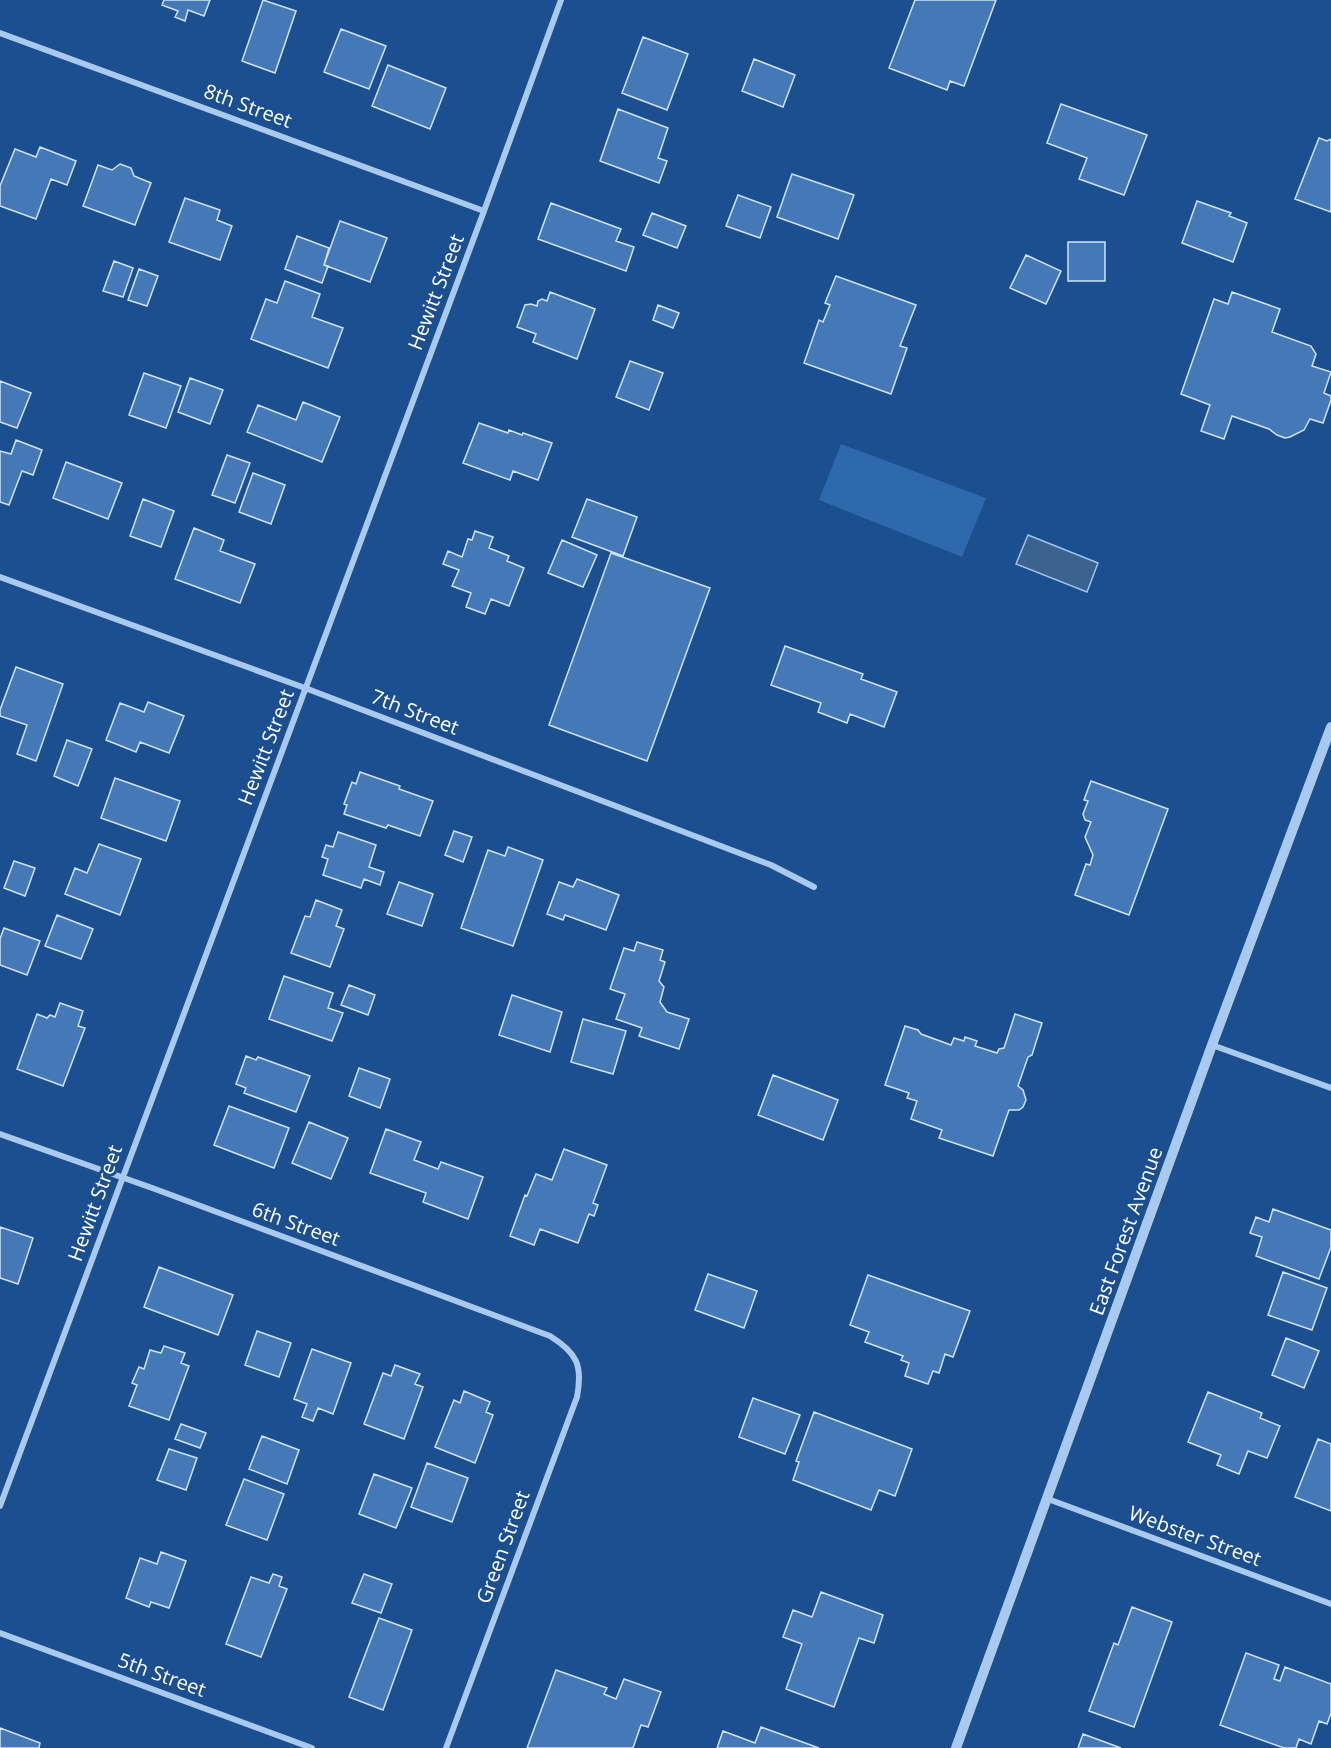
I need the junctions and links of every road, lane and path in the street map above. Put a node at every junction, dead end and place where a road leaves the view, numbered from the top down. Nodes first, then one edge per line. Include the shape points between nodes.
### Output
1 (561, 0) edge
2 (0, 33) edge
3 (484, 211) junction
4 (0, 577) edge
5 (305, 688) junction
6 (1331, 727) edge
7 (814, 887) dead end
8 (1212, 1045) junction
9 (1331, 1088) edge
10 (0, 1134) edge
11 (122, 1178) junction
12 (575, 1357) joint
13 (1048, 1499) junction
14 (0, 1506) edge
15 (1331, 1604) edge
16 (0, 1633) edge
17 (312, 1748) edge
18 (446, 1748) edge
19 (956, 1748) edge

1 - 3 street, Hewitt Street
2 - 3 street, 8th Street
3 - 5 street, Hewitt Street
4 - 5 street, 7th Street
5 - 7 street, 7th Street via 755,859
5 - 11 street, Hewitt Street
6 - 8 street, East Forest Avenue
8 - 9 street
8 - 13 street, East Forest Avenue
10 - 11 street, 6th Street
11 - 12 street, 6th Street via 550,1336
11 - 14 street, Hewitt Street
12 - 18 street, Green Street via 580,1381 577,1397
13 - 15 street, Webster Street
13 - 19 street, East Forest Avenue
16 - 17 street, 5th Street

